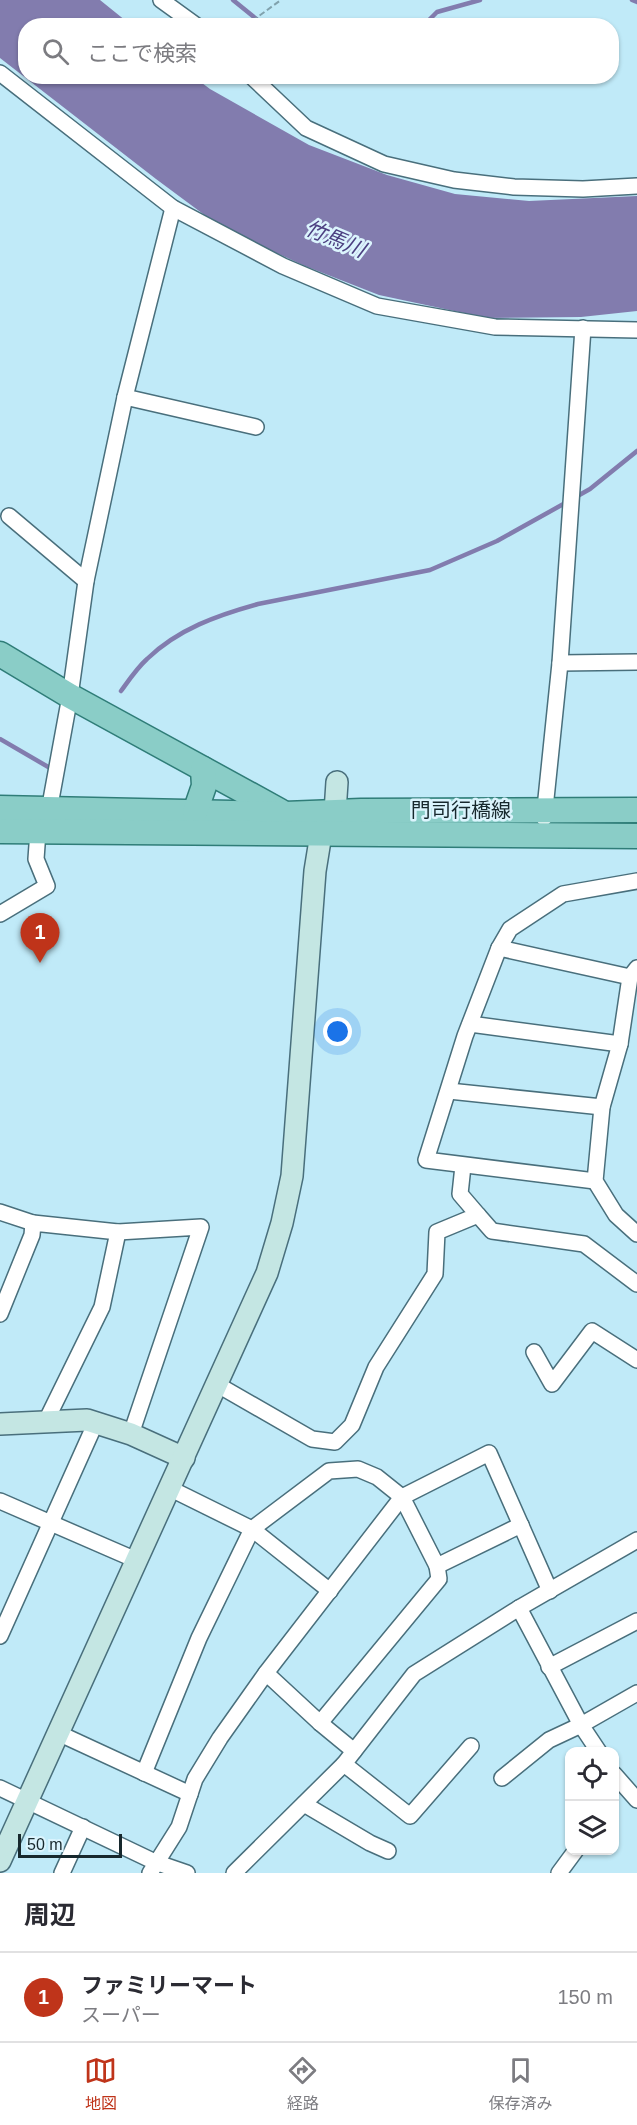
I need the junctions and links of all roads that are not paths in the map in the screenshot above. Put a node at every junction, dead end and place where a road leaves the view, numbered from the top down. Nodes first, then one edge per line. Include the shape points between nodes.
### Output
1 (161, 0) edge
2 (186, 18) edge
3 (0, 73) edge
4 (259, 84) edge
5 (637, 186) edge
6 (173, 208) junction
7 (583, 328) junction
8 (637, 330) edge
9 (125, 397) junction
10 (256, 427) dead end
11 (9, 516) dead end
12 (86, 582) junction
13 (0, 654) edge
14 (637, 662) edge
15 (560, 663) junction
16 (69, 696) junction
17 (203, 769) junction
18 (337, 782) dead end
19 (0, 808) edge
20 (544, 810) junction
21 (637, 810) edge
22 (195, 812) junction
23 (335, 812) junction
24 (285, 814) junction
25 (44, 824) junction
26 (0, 831) edge
27 (321, 834) junction
28 (544, 836) junction
29 (637, 836) edge
30 (637, 881) edge
31 (0, 914) edge
32 (499, 948) junction
33 (634, 973) edge
34 (631, 1010) edge
35 (470, 1024) junction
36 (620, 1044) junction
37 (449, 1091) junction
38 (602, 1107) junction
39 (463, 1166) junction
40 (595, 1181) junction
41 (0, 1212) edge
42 (478, 1215) junction
43 (33, 1223) junction
44 (118, 1232) junction
45 (637, 1234) edge
46 (637, 1284) edge
47 (0, 1314) edge
48 (534, 1352) dead end
49 (637, 1360) edge
50 (218, 1385) junction
51 (46, 1421) junction
52 (96, 1422) junction
53 (2, 1427) edge
54 (131, 1434) junction
55 (184, 1458) junction
56 (169, 1488) junction
57 (402, 1497) junction
58 (0, 1501) edge
59 (51, 1524) junction
60 (521, 1525) junction
61 (252, 1529) junction
62 (637, 1540) edge
63 (136, 1560) junction
64 (437, 1566) junction
65 (330, 1591) junction
66 (550, 1591) junction
67 (519, 1608) junction
68 (637, 1621) edge
69 (0, 1636) edge
70 (549, 1667) junction
71 (266, 1673) junction
72 (637, 1693) edge
73 (320, 1723) junction
74 (581, 1725) junction
75 (58, 1733) junction
76 (471, 1746) dead end
77 (596, 1747) edge
78 (354, 1751) junction
79 (344, 1764) junction
80 (144, 1773) junction
81 (501, 1778) dead end
82 (619, 1779) edge
83 (0, 1788) edge
84 (190, 1794) junction
85 (637, 1800) edge
86 (28, 1801) junction
87 (304, 1804) junction
88 (83, 1827) junction
89 (388, 1851) dead end
90 (573, 1855) edge
91 (0, 1861) edge
92 (152, 1868) edge
93 (62, 1873) edge
94 (187, 1873) edge
95 (234, 1873) edge
96 (559, 1873) edge

1 - 2 street
3 - 6 street
4 - 5 street via 306,128 384,164 454,180 514,187
6 - 7 street via 283,266 377,306 495,327
6 - 9 street
7 - 8 street
7 - 15 street
9 - 10 street
9 - 12 street
11 - 12 street
12 - 16 street
13 - 16 main road, 門司行橋線
14 - 15 street
15 - 20 street
16 - 17 main road, 門司行橋線
16 - 25 street
17 - 22 main road via 204,786
17 - 24 main road, 門司行橋線
18 - 23 street
19 - 25 main road, 門司行橋線
20 - 21 main road, 門司行橋線
20 - 23 main road, 門司行橋線
20 - 28 street
22 - 24 main road, 門司行橋線
22 - 25 main road, 門司行橋線
23 - 24 main road, 門司行橋線
23 - 27 street
24 - 27 main road, 門司行橋線
25 - 26 main road, 門司行橋線
25 - 27 main road, 門司行橋線
25 - 31 street via 36,859 47,886
27 - 28 main road, 門司行橋線
27 - 50 street via 292,1176 267,1273
28 - 29 main road, 門司行橋線
30 - 32 street via 563,894 510,929
32 - 33 street
32 - 35 street
33 - 34 street
34 - 36 street
35 - 36 street
35 - 37 street
36 - 38 street
37 - 38 street
37 - 39 street via 426,1160
38 - 40 street
39 - 40 street
39 - 42 street via 460,1194
40 - 45 street via 616,1215
41 - 43 street
42 - 46 street via 492,1231 584,1244
42 - 50 street via 437,1232 435,1274 376,1367 352,1425 334,1442 312,1440
43 - 44 street
43 - 47 street via 32,1235
44 - 51 street via 102,1307
44 - 54 street via 201,1227
48 - 49 street via 552,1384 592,1331
50 - 55 street
51 - 52 street
51 - 53 street
52 - 54 street
52 - 59 street
54 - 55 street
55 - 56 street
56 - 61 street
56 - 63 street
57 - 60 street via 489,1453
57 - 61 street via 358,1468 330,1471
57 - 64 street
57 - 65 street
58 - 59 street
59 - 63 street
59 - 69 street
60 - 64 street
60 - 66 street
61 - 65 street
61 - 80 street via 199,1638
62 - 66 street
63 - 75 street
64 - 73 street via 439,1579
65 - 71 street
66 - 67 street
67 - 70 street
67 - 78 street via 414,1674
68 - 70 street
70 - 74 street
71 - 73 street
71 - 84 street via 220,1738
72 - 74 street
73 - 78 street
74 - 77 street
74 - 81 street via 549,1740
75 - 80 street
75 - 86 street
76 - 79 street via 410,1816
78 - 79 street
79 - 87 street
80 - 84 street
82 - 85 street
83 - 86 street
84 - 92 street via 179,1827
86 - 88 street
86 - 91 street
87 - 89 street
87 - 95 street
88 - 92 street
88 - 93 street
90 - 96 street
92 - 94 street

